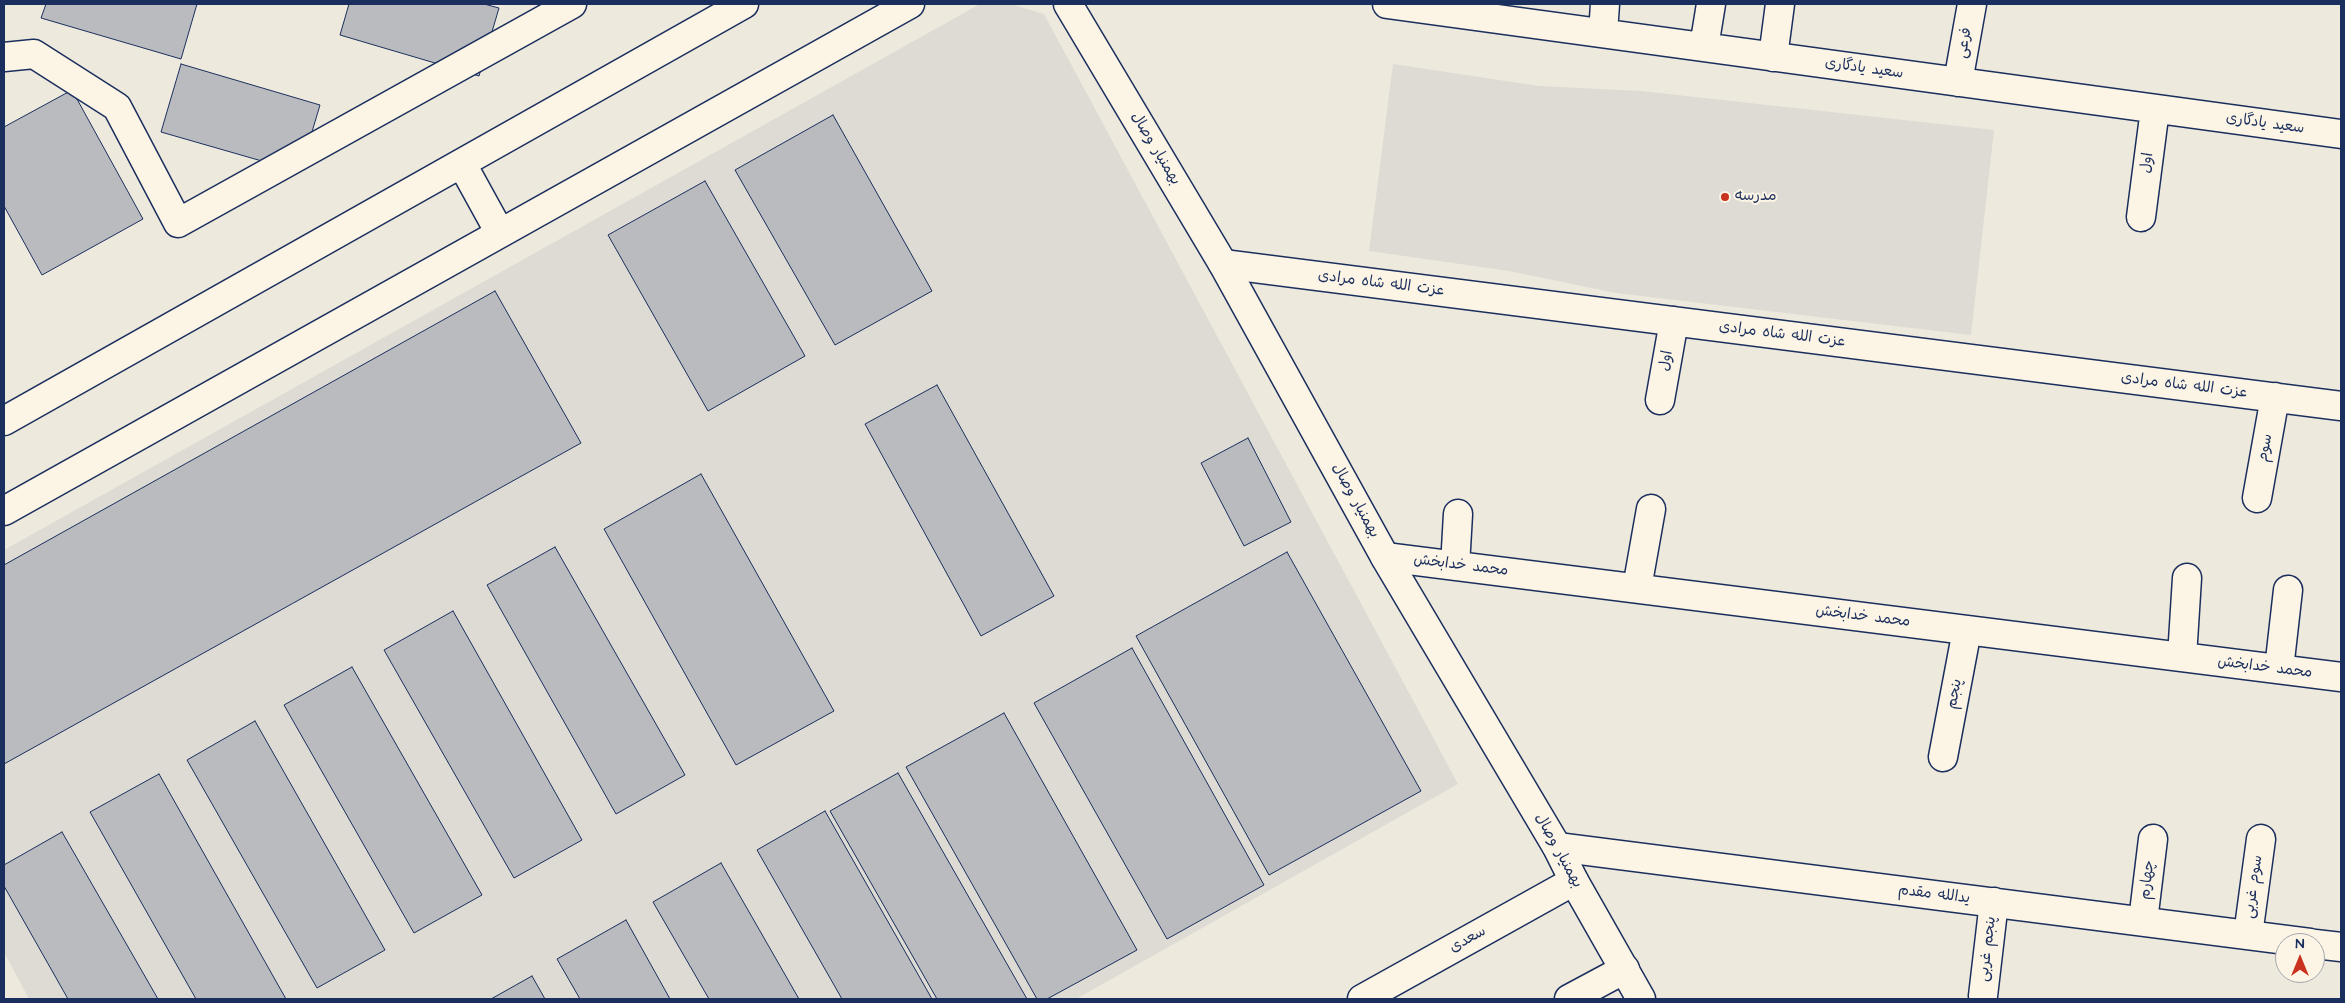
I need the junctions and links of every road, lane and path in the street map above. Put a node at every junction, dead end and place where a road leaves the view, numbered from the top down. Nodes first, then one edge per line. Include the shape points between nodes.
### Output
1 (572, 4) edge
2 (744, 4) edge
3 (910, 4) edge
4 (1068, 4) edge
5 (1387, 4) edge
6 (1605, 4) edge
7 (1711, 4) edge
8 (1780, 4) edge
9 (1972, 4) edge
10 (1603, 33) junction
11 (1704, 47) junction
12 (4, 57) edge
13 (1773, 57) junction
14 (1958, 82) junction
15 (2155, 109) junction
16 (2341, 134) edge
17 (462, 164) junction
18 (2141, 217) dead end
19 (500, 233) junction
20 (1223, 264) junction
21 (1674, 321) junction
22 (2275, 397) junction
23 (1660, 400) dead end
24 (2341, 406) edge
25 (4, 421) edge
26 (2257, 498) dead end
27 (1651, 509) dead end
28 (4, 511) edge
29 (1458, 514) dead end
30 (1385, 557) junction
31 (1455, 566) junction
32 (2187, 578) dead end
33 (1636, 588) junction
34 (2288, 590) dead end
35 (1966, 630) junction
36 (2182, 657) junction
37 (2279, 669) junction
38 (2341, 677) edge
39 (1943, 757) dead end
40 (2153, 839) dead end
41 (2261, 839) dead end
42 (1557, 846) junction
43 (1574, 881) junction
44 (1994, 902) junction
45 (2143, 921) junction
46 (2248, 935) junction
47 (2275, 938) edge
48 (2325, 945) edge
49 (2341, 947) edge
50 (1625, 969) junction
51 (1983, 996) dead end
52 (1362, 999) edge
53 (1569, 999) edge
54 (1641, 999) edge

1 - 12 street via 178,223 117,107 34,54
2 - 17 street
3 - 19 street
4 - 20 street, بهمنیار وصال
5 - 10 street, سعید یادگاری
6 - 10 street
7 - 11 street
8 - 13 street
9 - 14 street, فرعی
10 - 11 street, سعید یادگاری
11 - 13 street, سعید یادگاری
13 - 14 street, سعید یادگاری
14 - 15 street, سعید یادگاری
15 - 16 street, سعید یادگاری
15 - 18 street, اول
17 - 19 street
17 - 25 street
19 - 28 street
20 - 21 street, عزت الله شاه مرادی
20 - 30 street, بهمنیار وصال
21 - 22 street, عزت الله شاه مرادی
21 - 23 street, اول
22 - 24 street, عزت الله شاه مرادی
22 - 26 street, سوم
27 - 33 street
29 - 31 street
30 - 31 street, محمد خدابخش
30 - 42 street, بهمنیار وصال
31 - 33 street, محمد خدابخش
32 - 36 street
33 - 35 street, محمد خدابخش
34 - 37 street
35 - 36 street, محمد خدابخش
35 - 39 street, پنجم
36 - 37 street, محمد خدابخش
37 - 38 street, محمد خدابخش
40 - 45 street, چهارم
41 - 46 street, سوم غربی
42 - 43 street, بهمنیار وصال
42 - 44 street, یدالله مقدم
43 - 50 street, بهمنیار وصال
43 - 52 street, سعدی
44 - 45 street, یدالله مقدم
44 - 51 street, پنجم غربی
45 - 46 street, یدالله مقدم
46 - 47 street, یدالله مقدم
48 - 49 street
50 - 53 street
50 - 54 street, بهمنیار وصال

